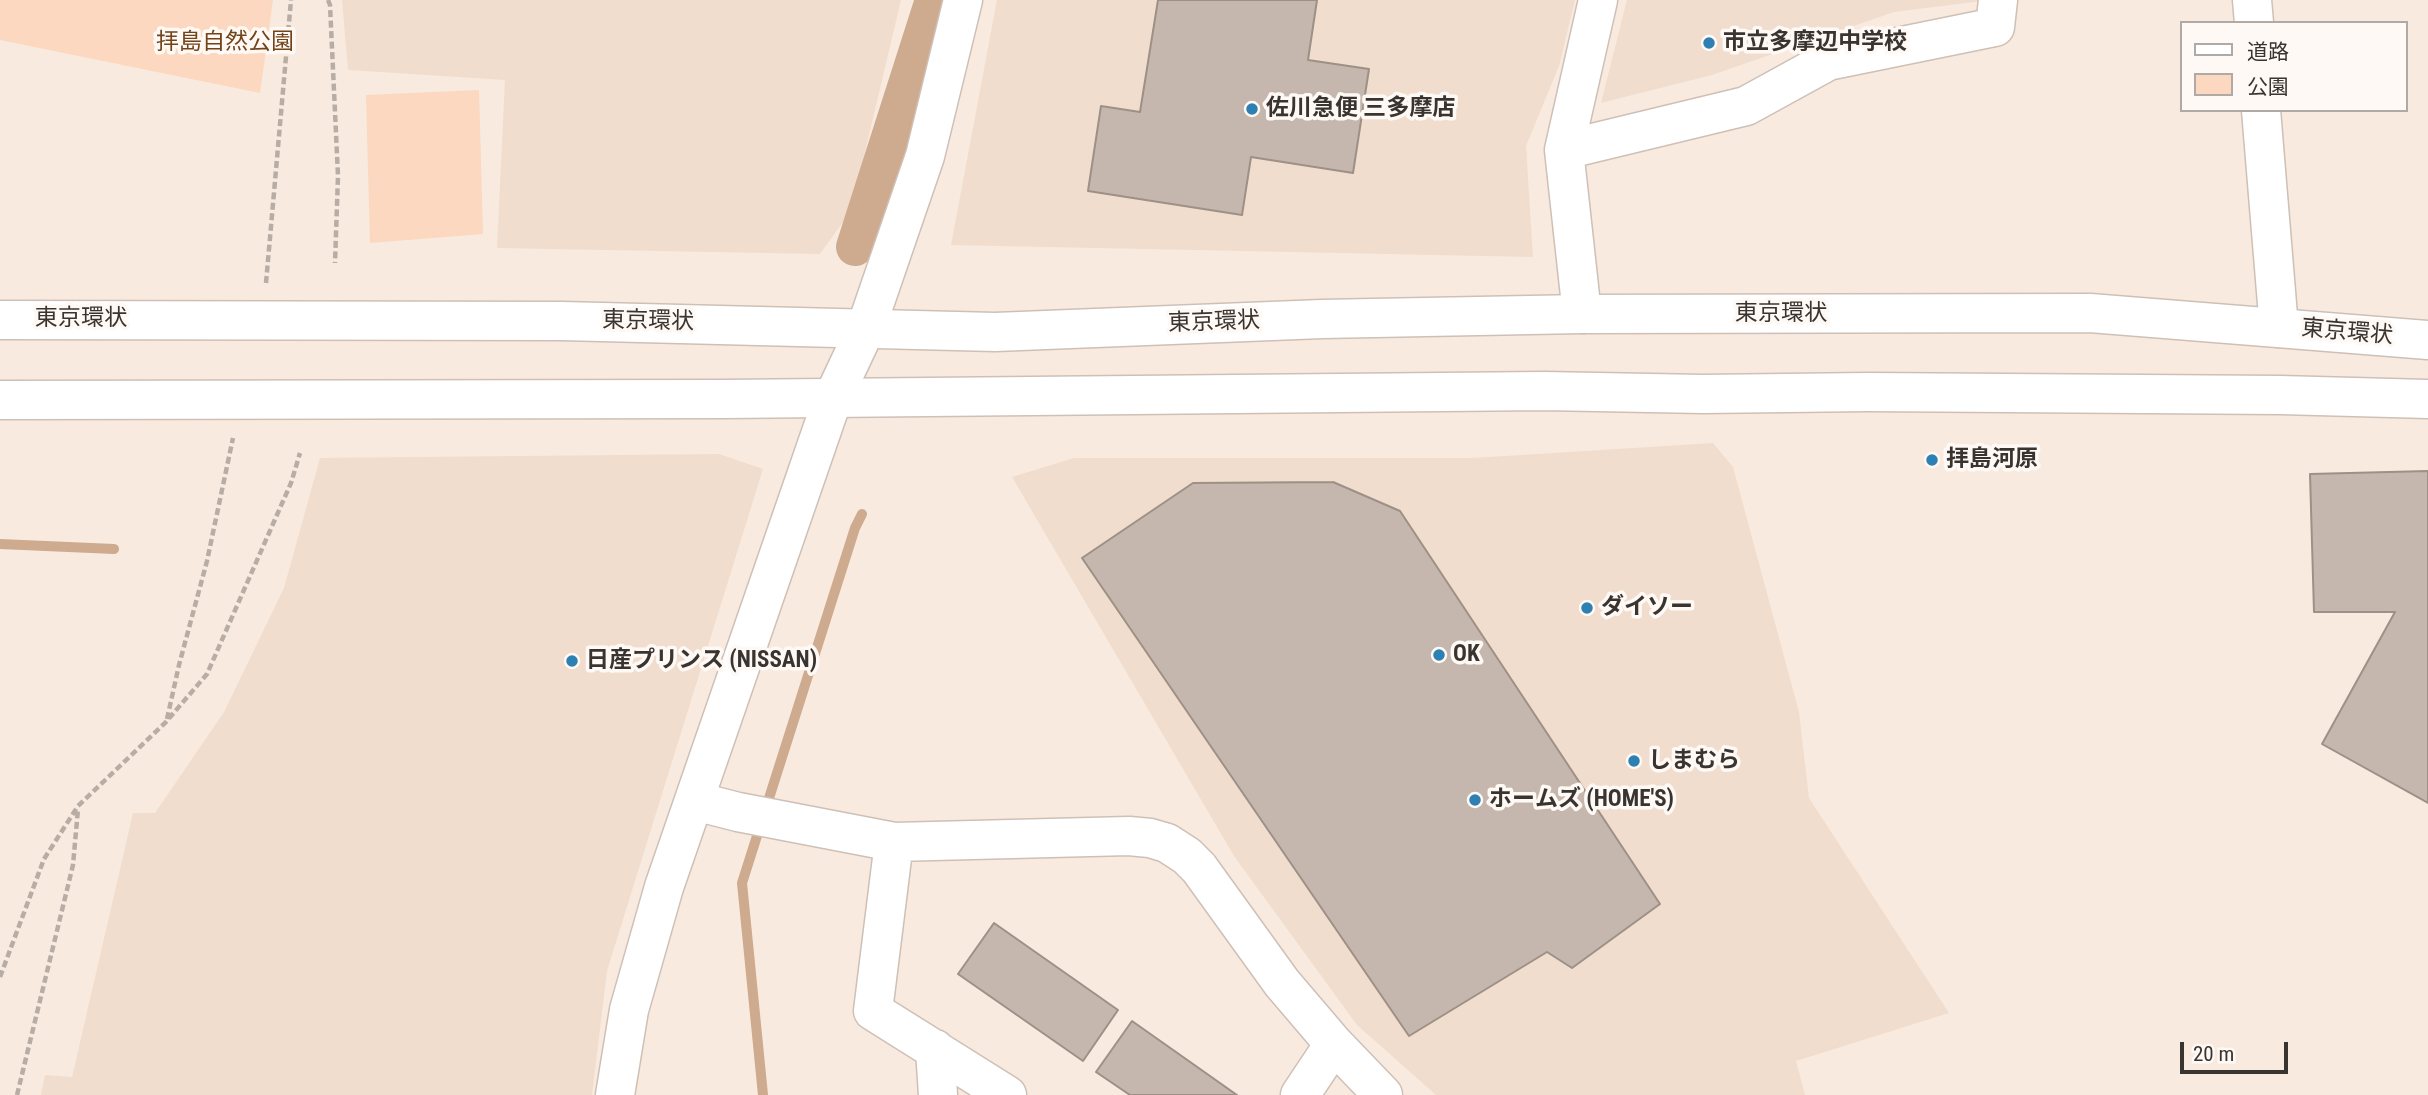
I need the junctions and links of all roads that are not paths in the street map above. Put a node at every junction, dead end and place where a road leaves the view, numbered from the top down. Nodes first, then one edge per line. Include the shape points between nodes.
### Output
1 (963, 0) edge
2 (1598, 0) edge
3 (1998, 0) edge
4 (2252, 0) edge
5 (2254, 21) edge
6 (2261, 112) edge
7 (1564, 150) junction
8 (1582, 314) junction
9 (0, 320) edge
10 (866, 328) junction
11 (2279, 328) junction
12 (2428, 340) edge
13 (833, 398) junction
14 (2428, 399) edge
15 (0, 400) edge
16 (695, 801) junction
17 (894, 842) junction
18 (1334, 1044) junction
19 (935, 1049) junction
20 (615, 1095) edge
21 (938, 1095) edge
22 (1007, 1095) edge
23 (1300, 1095) edge
24 (1383, 1095) edge

1 - 10 main road via 925,156
2 - 7 main road
3 - 7 main road via 1995,27 1828,61 1746,106
4 - 5 main road
6 - 11 main road
7 - 8 main road
8 - 10 main road, 東京環状 via 995,332
8 - 11 main road, 東京環状 via 2090,313
9 - 10 main road, 東京環状 via 576,321
10 - 13 main road
11 - 12 main road, 東京環状
13 - 14 main road via 1544,391
13 - 15 main road
13 - 16 main road
16 - 17 main road
16 - 20 main road via 640,969
17 - 18 main road via 1129,836 1167,843 1199,868 1258,953
17 - 19 main road via 873,1011
18 - 23 main road
18 - 24 main road
19 - 21 main road
19 - 22 main road

